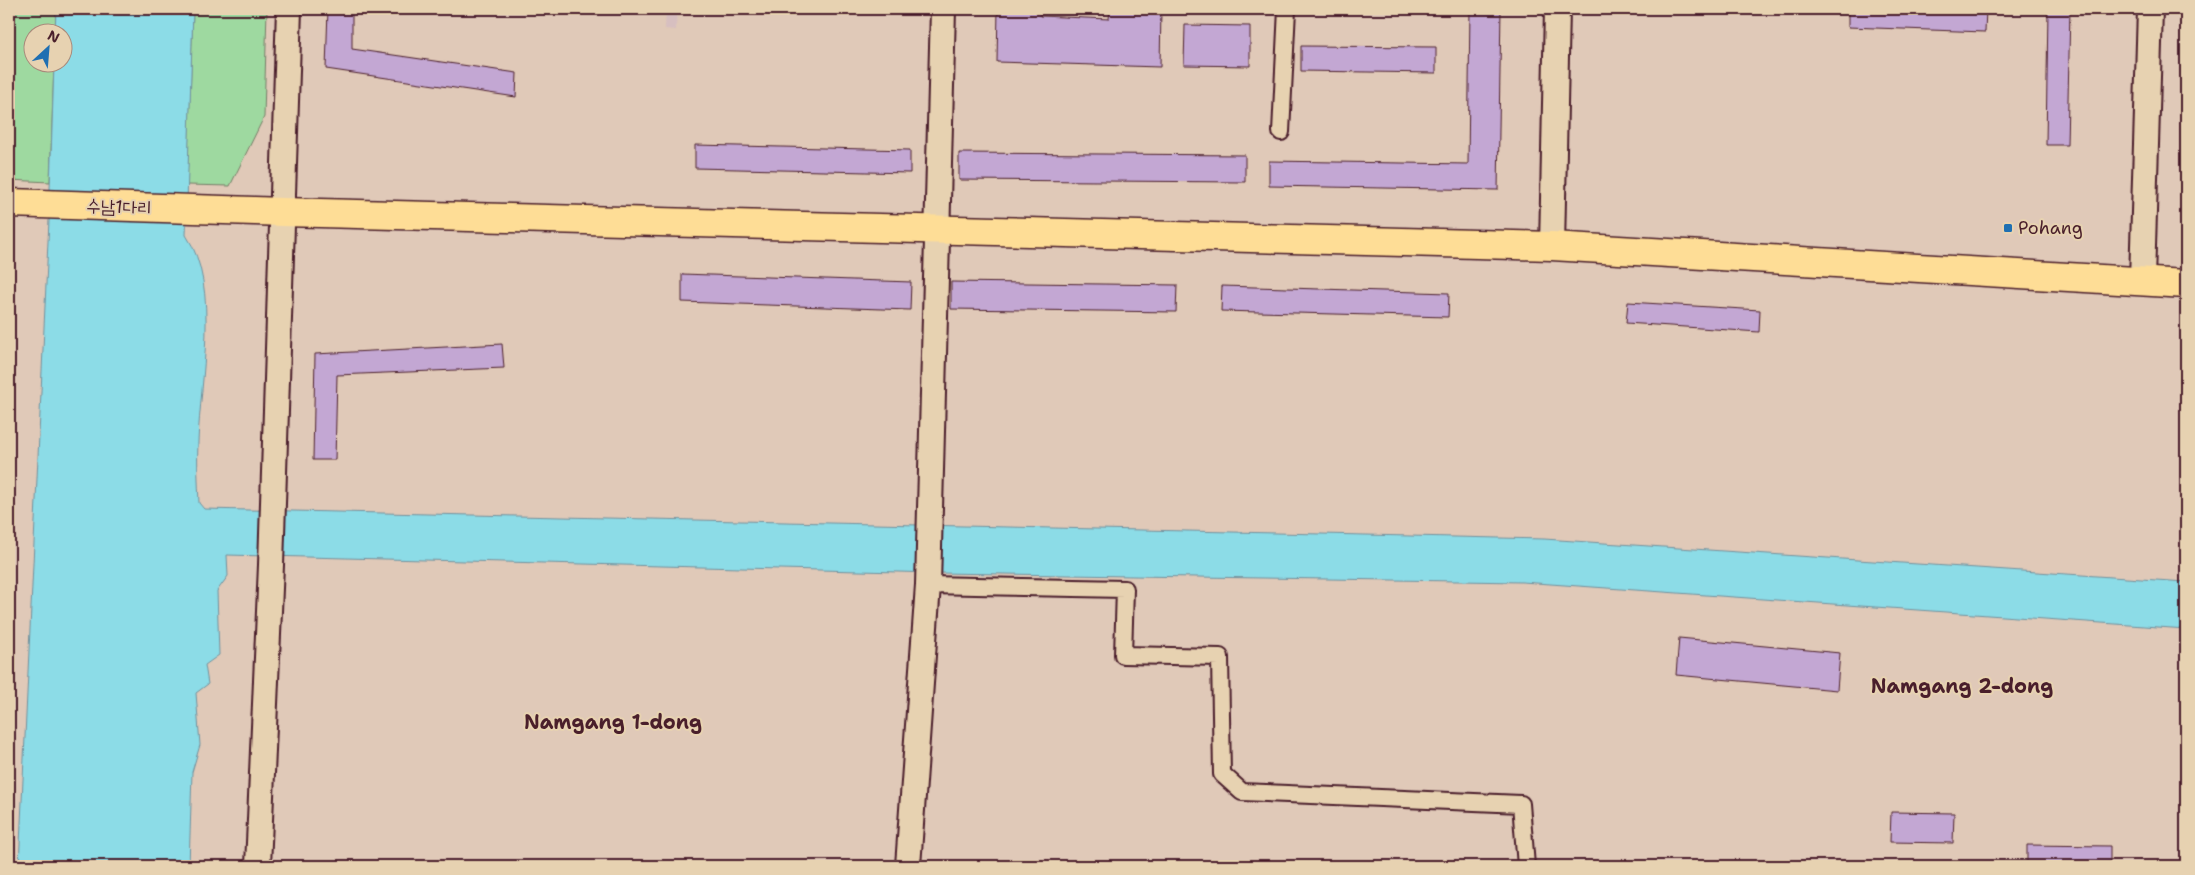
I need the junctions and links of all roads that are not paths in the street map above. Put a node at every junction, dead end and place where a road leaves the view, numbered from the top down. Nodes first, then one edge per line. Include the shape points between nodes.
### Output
1 (289, 9) edge
2 (943, 9) edge
3 (1287, 9) edge
4 (1557, 9) edge
5 (2150, 9) edge
6 (1281, 132) dead end
7 (9, 203) edge
8 (283, 212) junction
9 (938, 229) junction
10 (1552, 246) junction
11 (2142, 280) junction
12 (2186, 284) edge
13 (928, 585) junction
14 (258, 866) edge
15 (908, 866) edge
16 (1526, 866) edge

1 - 8 street
2 - 9 street
3 - 6 street
4 - 10 street
5 - 11 street
7 - 8 highway, 수남1다리
8 - 9 highway, 수남1다리
8 - 14 street
9 - 10 highway, 수남1다리
9 - 13 street
10 - 11 highway, 수남1다리
11 - 12 highway, 수남1다리
13 - 15 street
13 - 16 street via 1124,589 1123,655 1220,657 1222,774 1242,792 1521,804

